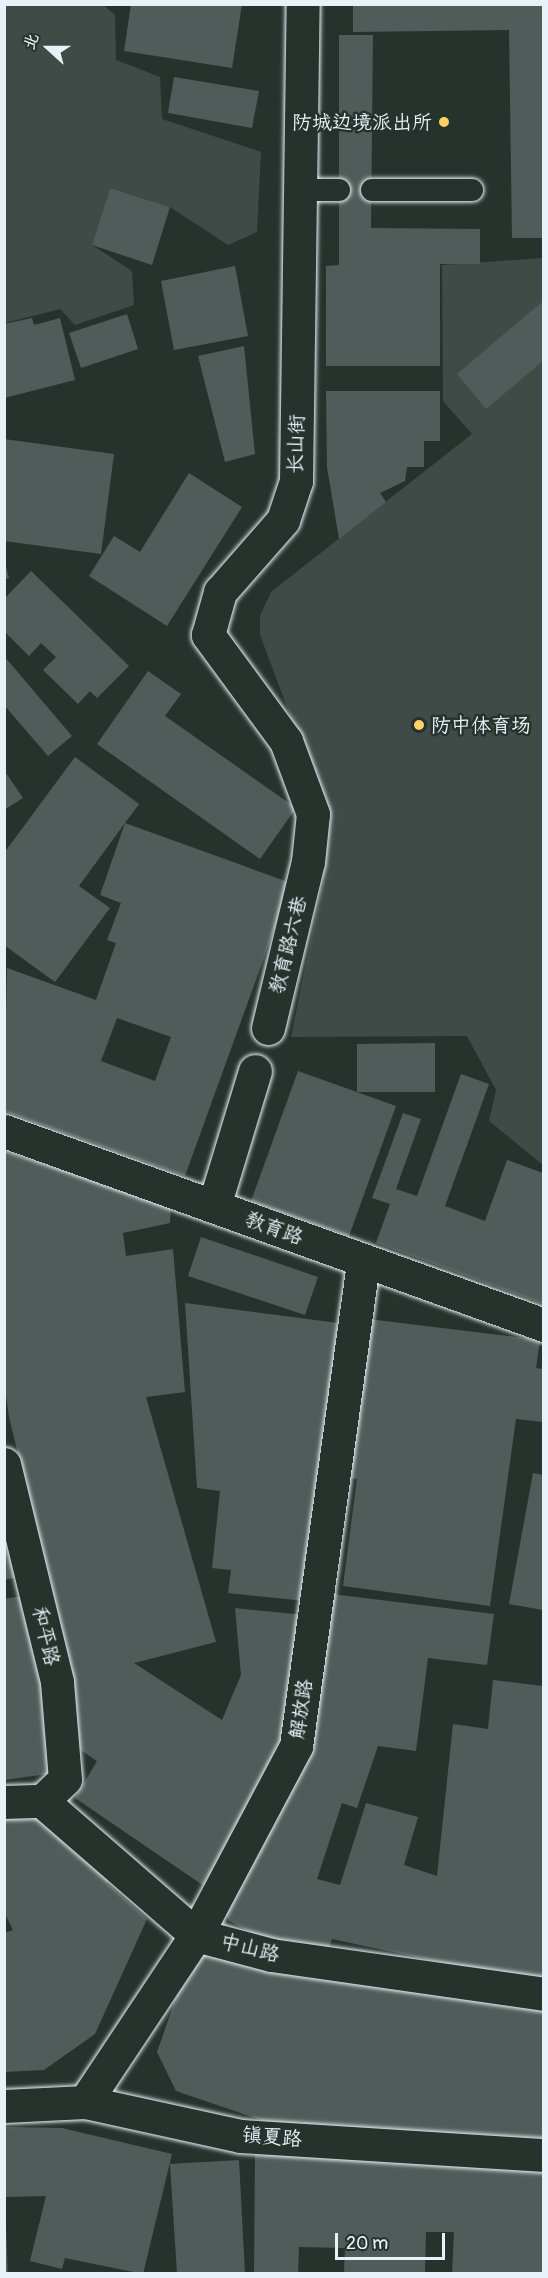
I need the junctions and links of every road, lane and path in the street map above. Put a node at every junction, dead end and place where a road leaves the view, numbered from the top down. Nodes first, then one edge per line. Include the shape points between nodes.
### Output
1 (303, 4) edge
2 (300, 190) junction
3 (339, 190) dead end
4 (372, 190) dead end
5 (472, 190) dead end
6 (308, 862) joint
7 (268, 1028) dead end
8 (255, 1071) dead end
9 (4, 1131) edge
10 (214, 1206) junction
11 (363, 1261) junction
12 (543, 1324) edge
13 (4, 1464) edge
14 (42, 1801) junction
15 (4, 1802) edge
16 (196, 1935) junction
17 (543, 1994) edge
18 (85, 2102) junction
19 (4, 2106) edge
20 (543, 2155) edge

1 - 2 street, 长山街
2 - 3 lane
2 - 6 street, 长山街 via 296,481 283,520 220,592 208,635 286,741 314,814
4 - 5 lane
6 - 7 street, 教育路六巷
8 - 10 street
9 - 10 street, 教育路
10 - 11 street, 教育路
11 - 12 street, 教育路
11 - 16 street, 解放路 via 296,1746
13 - 14 street, 和平路 via 57,1682 65,1779
14 - 15 street
14 - 16 street, 中山路
16 - 17 street, 中山路 via 271,1955
16 - 18 street, 解放路
18 - 19 street, 镇夏路
18 - 20 street, 镇夏路 via 241,2136

